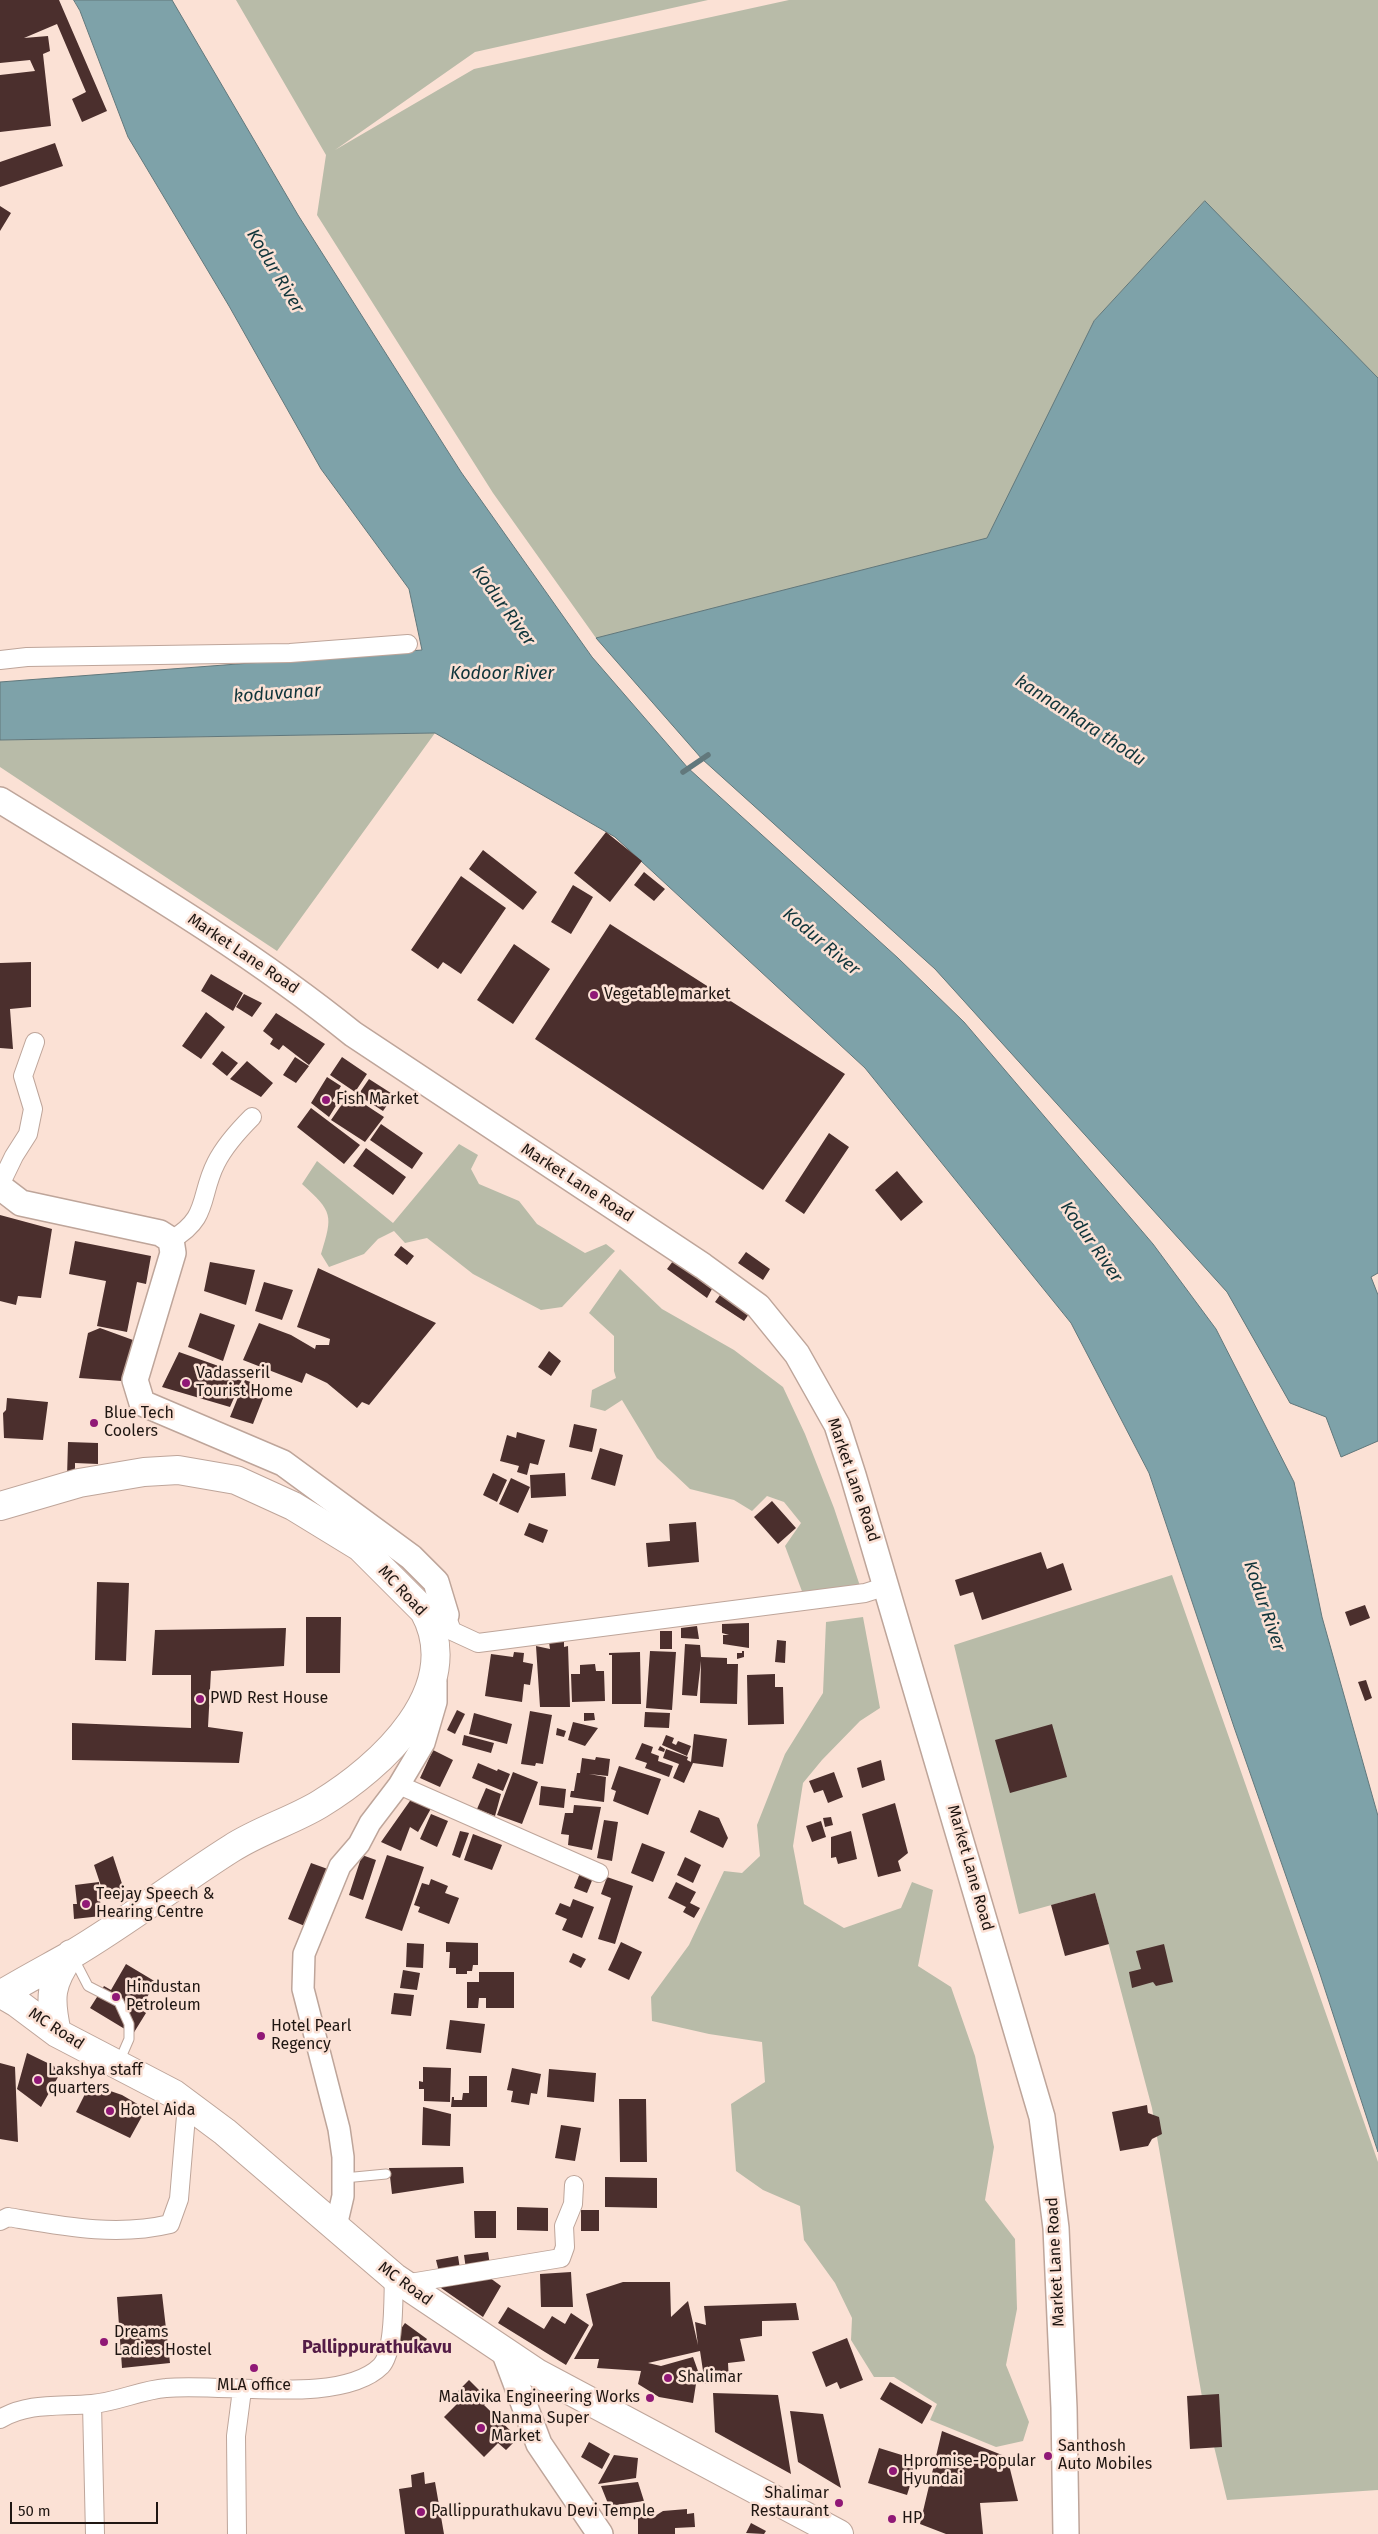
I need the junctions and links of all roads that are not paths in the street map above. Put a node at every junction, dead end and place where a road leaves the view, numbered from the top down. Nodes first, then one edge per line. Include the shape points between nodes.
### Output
1 (408, 644) dead end
2 (0, 660) edge
3 (0, 800) edge
4 (36, 1042) dead end
5 (252, 1117) dead end
6 (0, 1186) edge
7 (171, 1240) junction
8 (0, 1506) edge
9 (887, 1586) junction
10 (438, 1618) junction
11 (436, 1665) junction
12 (399, 1785) junction
13 (599, 1874) dead end
14 (71, 1954) junction
15 (1, 1994) edge
16 (57, 2032) junction
17 (118, 2065) junction
18 (187, 2104) junction
19 (386, 2174) dead end
20 (344, 2178) junction
21 (574, 2185) dead end
22 (0, 2221) edge
23 (336, 2226) junction
24 (399, 2280) junction
25 (504, 2352) junction
26 (242, 2390) junction
27 (92, 2404) junction
28 (0, 2418) edge
29 (95, 2534) edge
30 (236, 2534) edge
31 (600, 2534) edge
32 (839, 2534) edge
33 (1066, 2534) edge

1 - 2 street via 290,653
3 - 9 main road, Market Lane Road via 198,922 353,1034 703,1266 758,1306 797,1354 837,1425
4 - 6 street via 23,1076 33,1109 28,1134
5 - 7 street via 216,1163 199,1214 186,1232
6 - 7 main road via 21,1202 160,1233
7 - 10 main road via 173,1253 135,1380 142,1403 283,1463 412,1557 436,1582
8 - 10 highway, MC Road via 79,1483 144,1472 178,1470 236,1480 293,1506 360,1547 424,1611
9 - 10 street via 865,1593 478,1643 452,1631
9 - 33 main road, Market Lane Road via 1042,2116 1056,2228
10 - 11 highway, MC Road
11 - 12 street via 436,1702 424,1743
11 - 14 highway, MC Road via 428,1694 410,1726 369,1770 319,1804 234,1846
12 - 13 street
12 - 20 street via 340,1866 304,1954 302,1972 306,2002 339,2129
14 - 15 highway, MC Road
14 - 16 highway via 57,1974 51,2004
14 - 17 lane via 88,1986 119,2002 129,2024 129,2039
15 - 16 highway, MC Road
16 - 17 highway, MC Road
17 - 18 highway, MC Road
18 - 22 street via 179,2199 170,2224 111,2232 8,2217
18 - 23 highway, MC Road
19 - 20 lane
20 - 23 street
21 - 24 street via 573,2204 564,2226 562,2258
23 - 24 highway, MC Road via 346,2238
24 - 25 highway, MC Road
24 - 26 street via 389,2345 382,2365 367,2376 328,2388
25 - 31 main road via 539,2444
25 - 32 highway, MC Road via 537,2373
26 - 27 street via 164,2388
26 - 30 street via 236,2436
27 - 28 street via 14,2410
27 - 29 street

